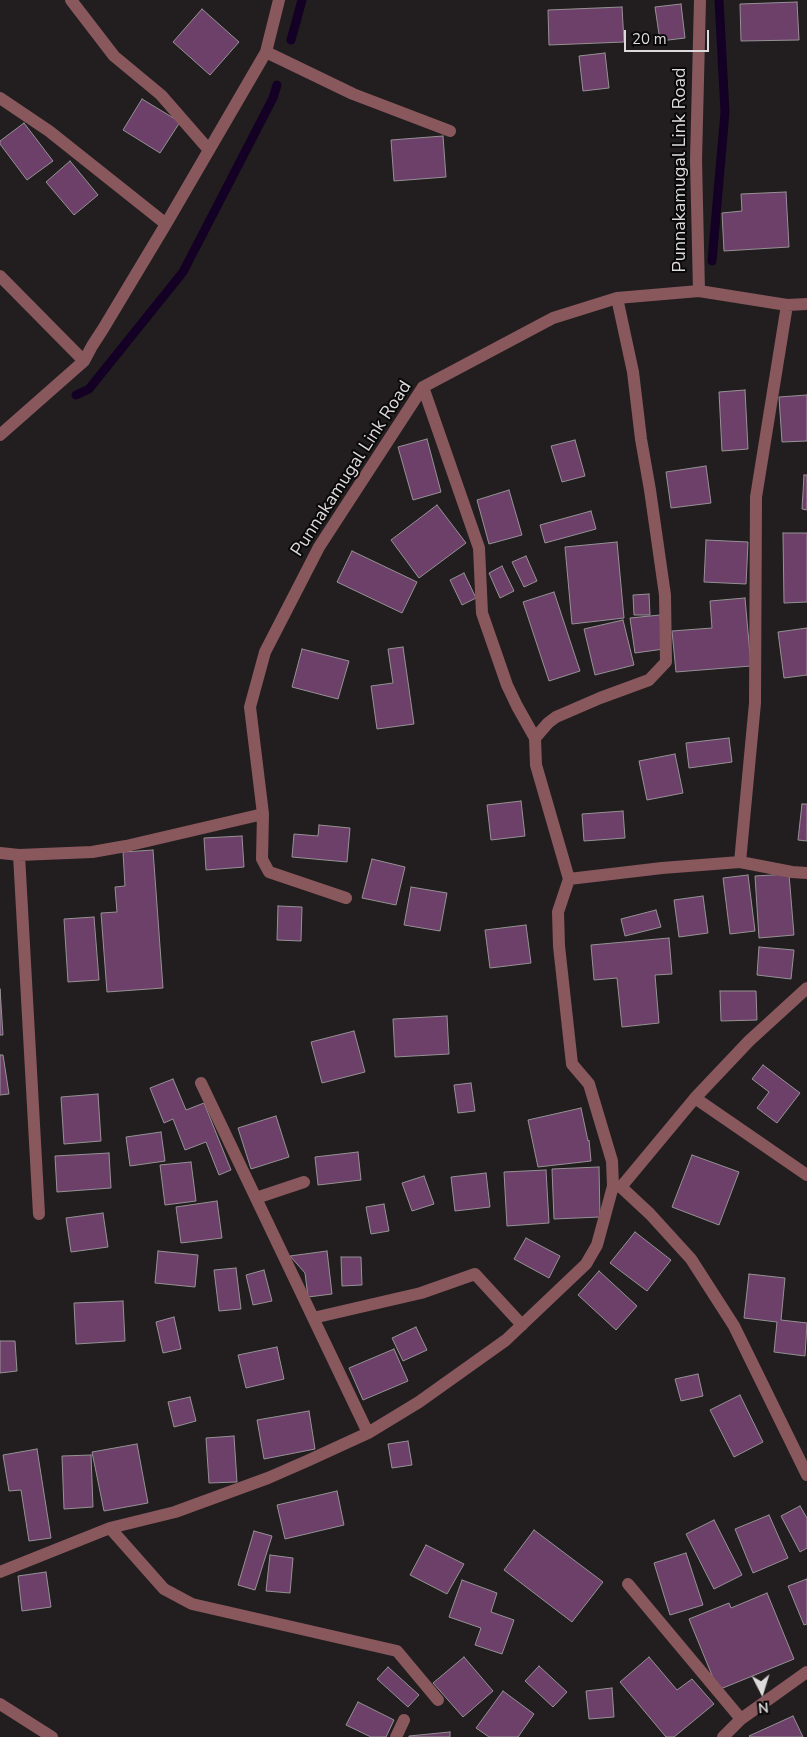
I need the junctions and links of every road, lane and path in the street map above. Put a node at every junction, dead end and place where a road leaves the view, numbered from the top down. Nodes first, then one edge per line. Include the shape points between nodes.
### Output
1 (71, 0) edge
2 (279, 0) edge
3 (700, 0) edge
4 (266, 52) junction
5 (0, 98) edge
6 (450, 131) dead end
7 (209, 150) junction
8 (166, 224) junction
9 (0, 276) edge
10 (699, 292) junction
11 (617, 298) junction
12 (807, 304) edge
13 (787, 305) junction
14 (84, 361) junction
15 (422, 387) junction
16 (0, 435) edge
17 (535, 738) junction
18 (263, 814) junction
19 (0, 853) edge
20 (19, 855) junction
21 (740, 862) junction
22 (807, 874) edge
23 (569, 879) junction
24 (346, 898) dead end
25 (807, 988) edge
26 (201, 1083) dead end
27 (695, 1098) junction
28 (807, 1175) edge
29 (304, 1182) dead end
30 (617, 1186) junction
31 (256, 1198) junction
32 (39, 1214) dead end
33 (313, 1318) junction
34 (522, 1325) junction
35 (368, 1432) junction
36 (807, 1475) edge
37 (110, 1528) junction
38 (0, 1572) edge
39 (628, 1584) dead end
40 (807, 1672) edge
41 (438, 1700) dead end
42 (0, 1704) edge
43 (741, 1719) junction
44 (404, 1720) dead end
45 (52, 1737) edge
46 (396, 1737) edge
47 (723, 1737) edge

1 - 7 street via 114,56 161,95
2 - 4 street
3 - 10 street, Punnakamugal Link Road via 696,160
4 - 6 street via 353,94
4 - 7 street
5 - 8 street via 49,131
7 - 8 street
8 - 14 street
9 - 14 street
10 - 11 street, Punnakamugal Link Road
10 - 13 street
11 - 15 street, Punnakamugal Link Road via 553,318
11 - 17 street via 632,372 665,595 666,662 649,680 556,717
12 - 13 street
13 - 21 street via 756,497 755,704
14 - 16 street
15 - 17 street via 479,548 482,613 507,685
15 - 18 street, Punnakamugal Link Road via 319,547 265,652 250,707
17 - 23 street via 536,765
18 - 20 street via 92,852
18 - 24 street, Punnakamugal Link Road via 262,860 269,872
19 - 20 street
20 - 32 street
21 - 22 street
21 - 23 street
23 - 30 street via 558,912 572,1064 588,1084
25 - 27 street via 749,1041
26 - 31 street
27 - 28 street
27 - 30 street
29 - 31 street
30 - 34 street via 598,1245 586,1264
30 - 36 street via 650,1214 691,1259 734,1326
31 - 33 street
33 - 34 street via 421,1294 474,1274
33 - 35 street
34 - 35 street via 447,1383
35 - 37 street via 268,1478 175,1512
37 - 38 street
37 - 41 street via 164,1590 192,1604 398,1651
39 - 43 street
40 - 43 street
42 - 45 street
43 - 47 street
44 - 46 street

